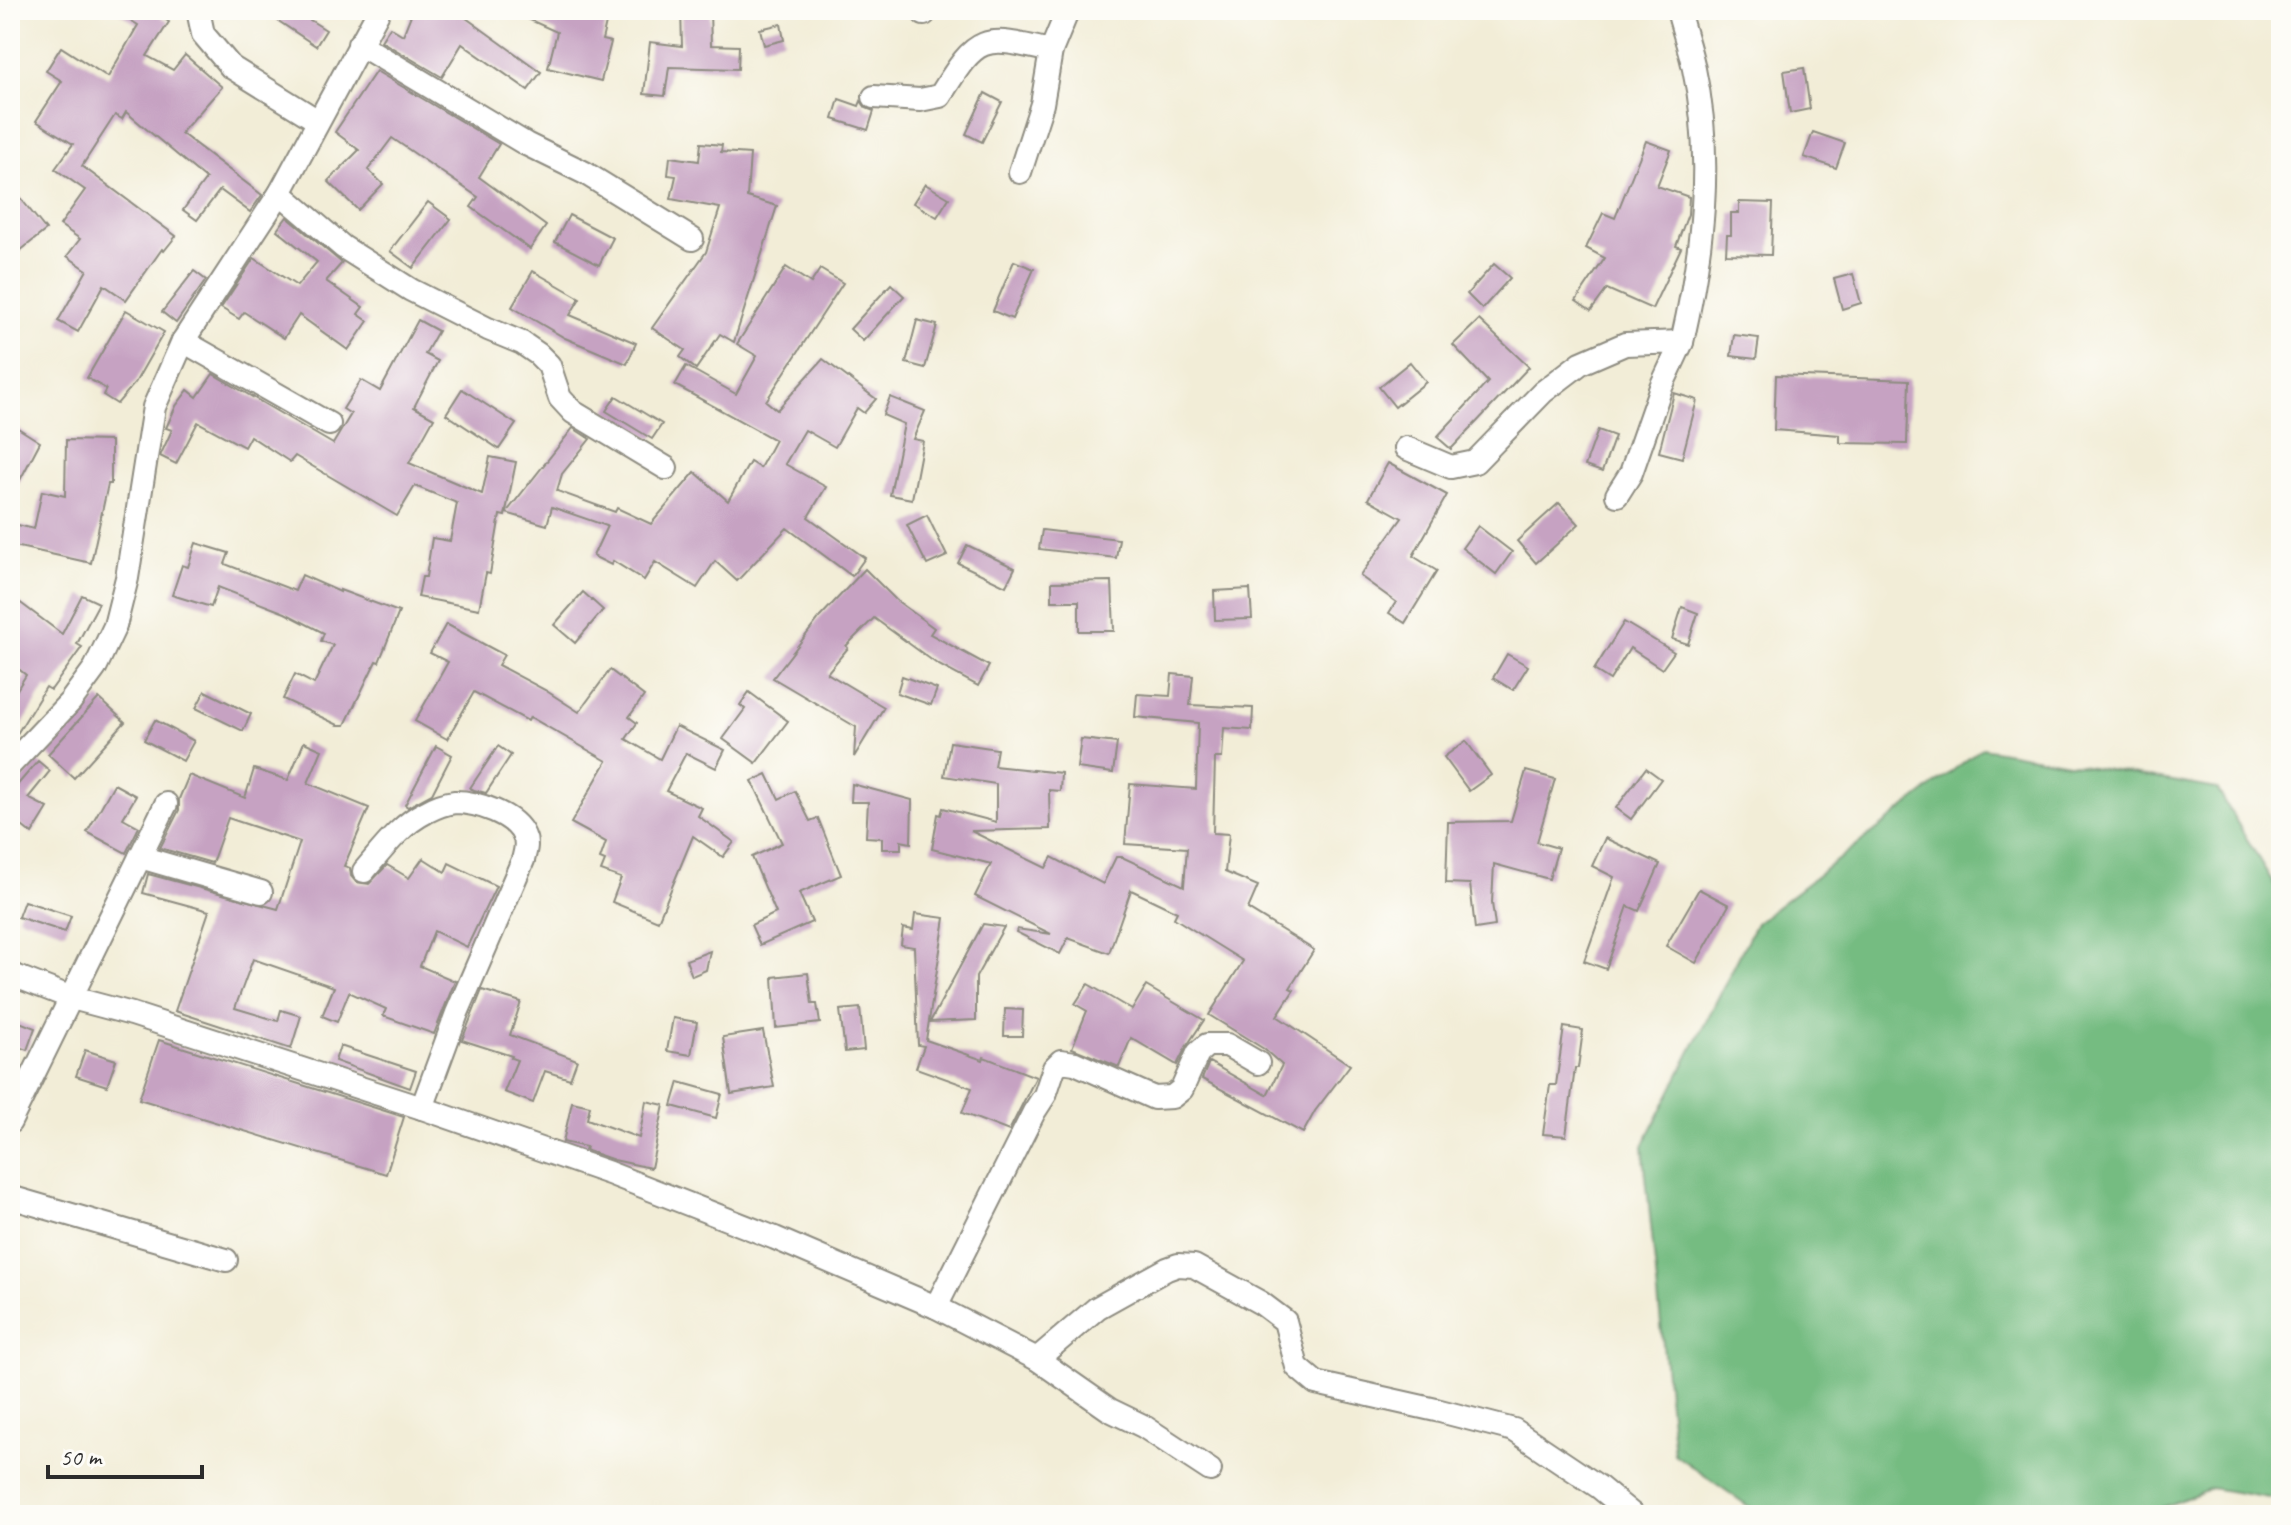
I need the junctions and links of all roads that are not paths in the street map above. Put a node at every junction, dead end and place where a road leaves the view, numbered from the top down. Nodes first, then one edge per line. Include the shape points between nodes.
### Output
1 (198, 10) edge
2 (379, 10) edge
3 (1068, 10) edge
4 (1678, 10) edge
5 (359, 44) junction
6 (1051, 51) junction
7 (874, 97) dead end
8 (318, 121) junction
9 (1020, 172) dead end
10 (280, 193) junction
11 (692, 239) dead end
12 (183, 341) junction
13 (1682, 342) junction
14 (329, 424) dead end
15 (1406, 448) dead end
16 (666, 468) dead end
17 (1617, 495) dead end
18 (10, 765) edge
19 (166, 804) dead end
20 (140, 857) junction
21 (364, 871) dead end
22 (261, 892) dead end
23 (10, 974) edge
24 (72, 998) junction
25 (1258, 1063) dead end
26 (422, 1108) junction
27 (10, 1122) edge
28 (10, 1197) edge
29 (226, 1260) dead end
30 (936, 1307) junction
31 (1037, 1359) junction
32 (1210, 1470) dead end
33 (1633, 1515) edge

1 - 8 street via 203,34 231,67
2 - 5 street
3 - 6 street
4 - 13 street via 1694,70 1704,164 1700,248
5 - 8 street
5 - 11 street
6 - 7 street via 984,42 963,58 940,96
6 - 9 street via 1042,104
8 - 10 street
10 - 12 street
10 - 16 street via 343,247 411,290 538,354 573,412
12 - 14 street
12 - 18 street via 154,407 115,626 95,668 70,702
13 - 15 street via 1625,344 1581,363 1543,392 1475,462 1451,467
13 - 17 street via 1631,473
19 - 20 street
20 - 22 street
20 - 24 street
21 - 26 street via 402,827 451,802 472,803 513,820 525,836 523,860
23 - 24 street
24 - 26 street
24 - 27 street
25 - 30 street via 1227,1045 1207,1045 1182,1089 1172,1097 1154,1098 1061,1061
26 - 30 street via 609,1173
28 - 29 street
30 - 31 street
31 - 32 street
31 - 33 street via 1097,1308 1167,1269 1194,1266 1285,1321 1297,1367 1316,1383 1514,1430

